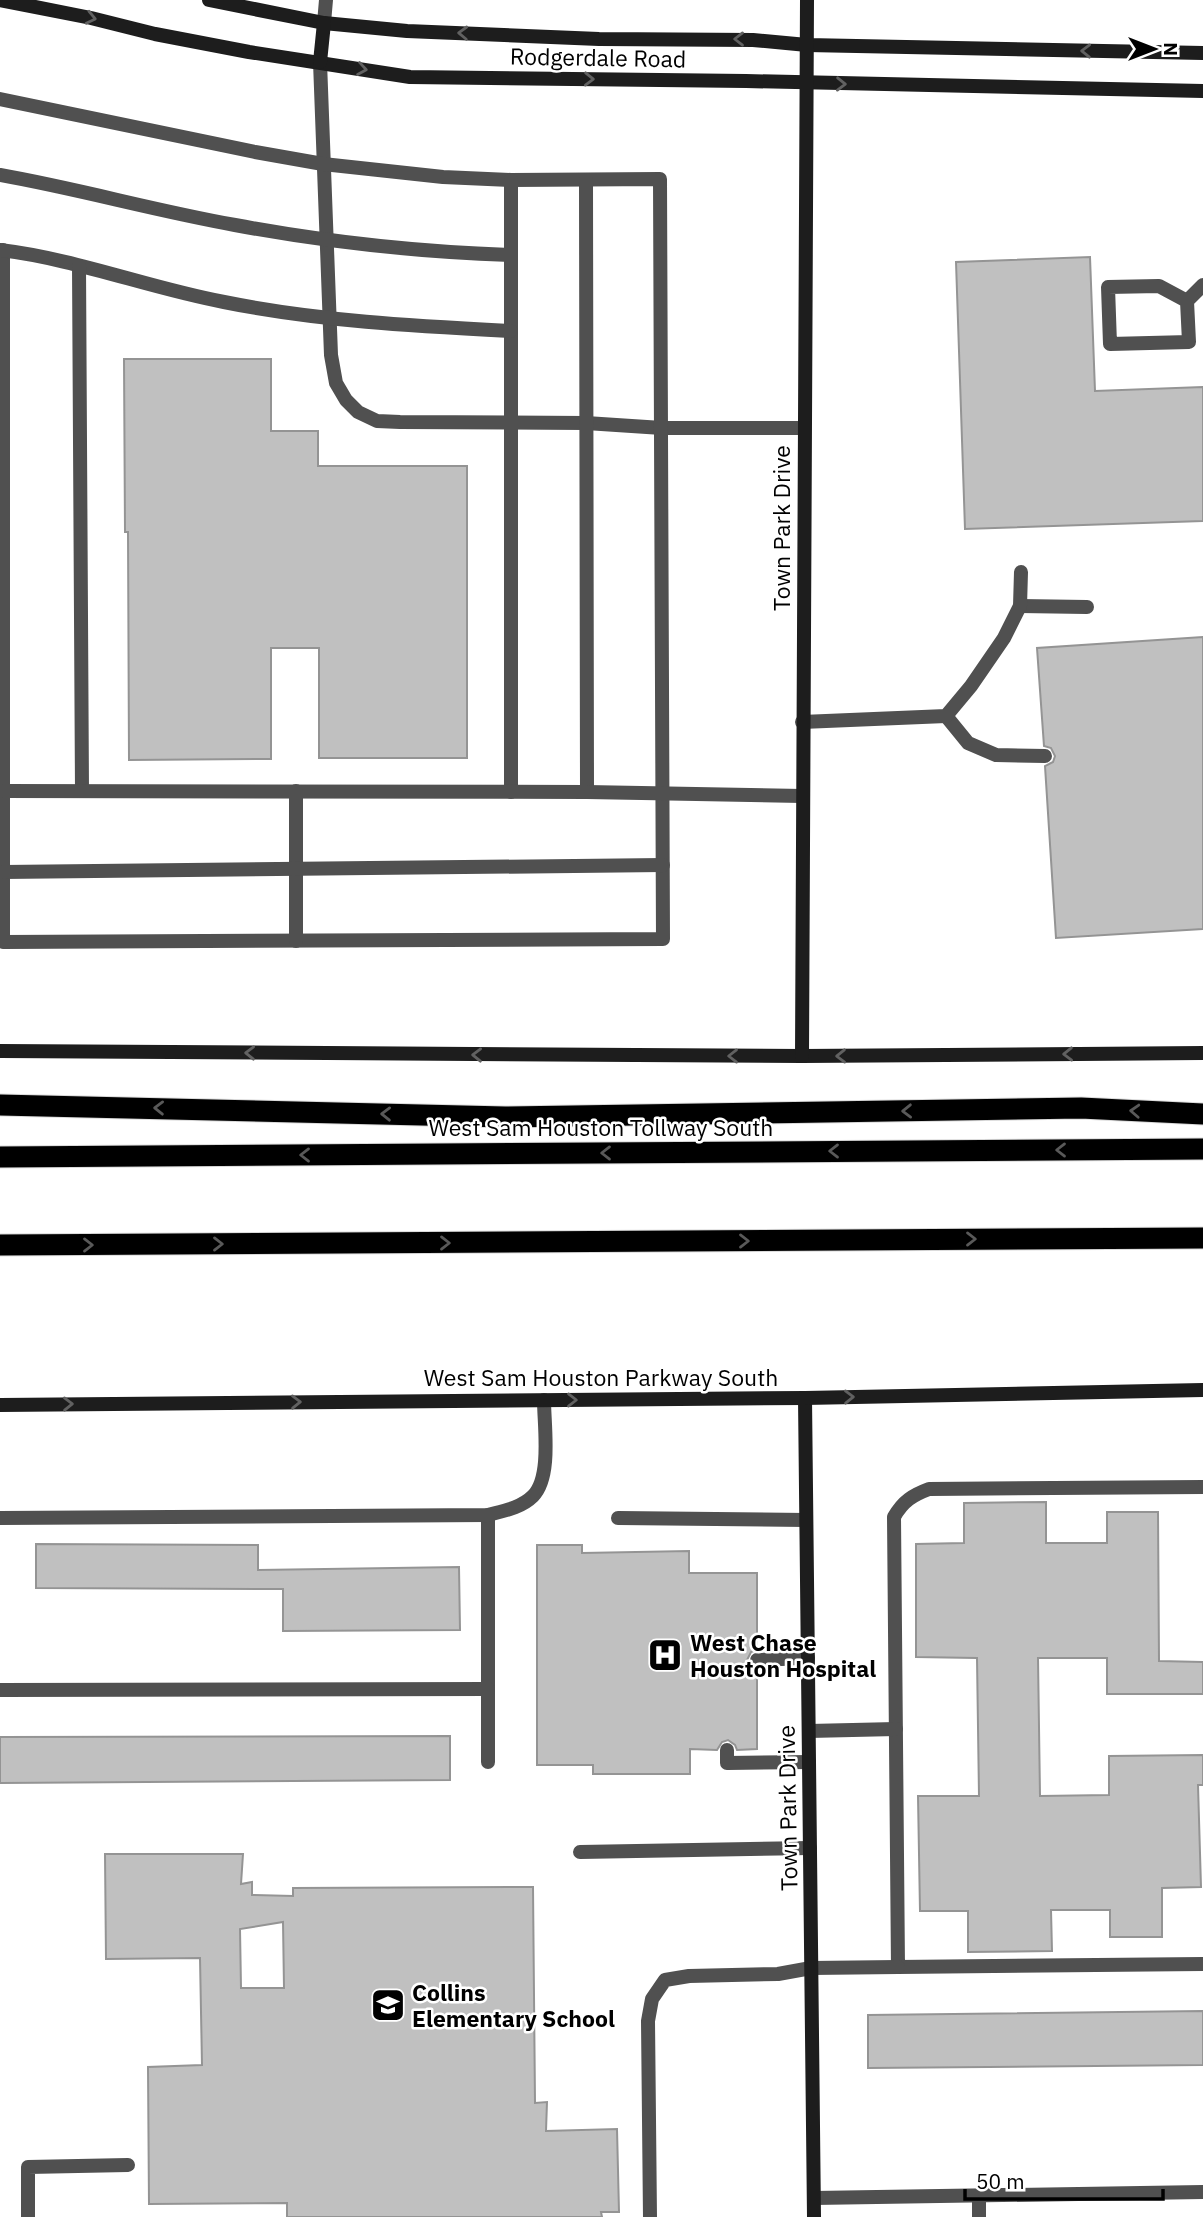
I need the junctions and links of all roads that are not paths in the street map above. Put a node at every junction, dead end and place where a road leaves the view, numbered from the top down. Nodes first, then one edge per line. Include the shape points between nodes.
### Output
1 (0, 0) edge
2 (209, 0) edge
3 (327, 0) edge
4 (807, 0) edge
5 (324, 23) junction
6 (807, 45) junction
7 (1203, 53) edge
8 (320, 62) junction
9 (808, 84) junction
10 (1203, 90) edge
11 (0, 99) edge
12 (323, 164) junction
13 (0, 174) edge
14 (511, 180) junction
15 (586, 180) junction
16 (326, 240) junction
17 (1, 250) edge
18 (511, 255) junction
19 (79, 266) junction
20 (1203, 285) edge
21 (1187, 301) junction
22 (331, 318) junction
23 (511, 331) junction
24 (511, 423) junction
25 (586, 423) junction
26 (662, 428) junction
27 (804, 428) junction
28 (1021, 572) dead end
29 (1020, 606) junction
30 (1087, 607) dead end
31 (946, 716) junction
32 (803, 722) junction
33 (1045, 756) dead end
34 (3, 790) junction
35 (82, 791) junction
36 (296, 791) junction
37 (511, 792) junction
38 (587, 792) junction
39 (663, 794) junction
40 (802, 796) junction
41 (663, 865) junction
42 (296, 869) junction
43 (3, 872) junction
44 (296, 941) junction
45 (0, 1051) edge
46 (1203, 1053) edge
47 (802, 1056) junction
48 (0, 1105) edge
49 (1203, 1114) edge
50 (1203, 1149) edge
51 (0, 1157) edge
52 (1203, 1237) edge
53 (0, 1245) edge
54 (27, 1245) junction
55 (0, 1262) edge
56 (1203, 1390) edge
57 (805, 1398) junction
58 (544, 1400) junction
59 (0, 1405) edge
60 (1203, 1488) edge
61 (488, 1515) junction
62 (0, 1518) edge
63 (618, 1518) dead end
64 (806, 1520) junction
65 (808, 1658) junction
66 (757, 1660) dead end
67 (488, 1689) junction
68 (0, 1690) edge
69 (896, 1729) junction
70 (809, 1731) junction
71 (727, 1750) dead end
72 (488, 1762) dead end
73 (809, 1762) junction
74 (810, 1848) junction
75 (580, 1852) dead end
76 (1203, 1964) edge
77 (898, 1967) junction
78 (811, 1968) junction
79 (128, 2165) dead end
80 (1203, 2192) edge
81 (979, 2196) junction
82 (814, 2199) junction
83 (28, 2217) edge
84 (650, 2217) edge
85 (814, 2217) edge
86 (979, 2217) edge

1 -> 8 street, Rodgerdale Road via 249,52
2 - 5 street, Rodgerdale Road
3 - 5 lane
4 - 6 street, Town Park Drive
6 -> 5 street, Rodgerdale Road via 407,32
5 - 8 street
7 -> 6 street, Rodgerdale Road
6 - 9 street, Town Park Drive
8 -> 9 street, Rodgerdale Road via 410,77
8 - 12 lane
9 -> 10 street, Rodgerdale Road
9 - 27 street, Town Park Drive
11 - 12 lane
12 - 14 lane
12 - 16 lane
13 - 16 lane via 232,225
14 - 15 lane
14 - 18 lane
15 - 25 lane
15 - 26 lane via 660,179
16 - 18 lane
16 - 22 lane
17 - 19 lane
17 - 34 lane
18 - 23 lane
19 - 22 lane via 223,302
19 - 35 lane
20 - 21 lane
21 - 21 lane via 1189,342 1110,344 1108,286 1159,286
22 - 23 lane
22 - 24 lane via 336,383 358,412 377,421
23 - 24 lane
24 - 25 lane
24 - 37 lane
25 - 26 lane
25 - 38 lane
26 - 27 lane
26 - 39 lane
27 - 32 street, Town Park Drive
28 - 29 lane
29 - 30 lane
29 - 31 lane via 1004,638
31 - 32 lane
31 - 33 lane via 968,743 996,755
32 - 40 street, Town Park Drive
34 - 35 lane
34 - 43 lane
35 - 36 lane
36 - 37 lane
36 - 42 lane
37 - 38 lane
38 - 39 lane
39 - 40 lane
39 - 41 lane
40 - 47 street, Town Park Drive
41 - 42 lane
41 - 44 lane via 663,939
42 - 43 lane
42 - 44 lane
43 - 44 lane via 3,942
47 -> 45 street
46 -> 47 street
49 -> 48 highway via 1082,1108 505,1117
50 -> 51 highway, West Sam Houston Tollway South
54 -> 52 highway
53 - 54 highway
54 - 55 highway
57 -> 56 street, West Sam Houston Parkway South
58 -> 57 street, West Sam Houston Parkway South
57 - 64 street, Town Park Drive
59 -> 58 street, West Sam Houston Parkway South
58 - 61 lane via 545,1471 541,1483 533,1496 515,1508
60 - 69 lane via 929,1489 912,1496 894,1517
61 - 62 lane
61 - 67 lane
63 - 64 lane
64 - 65 street, Town Park Drive
65 - 66 lane
65 - 70 street, Town Park Drive
67 - 68 lane
67 - 72 lane
69 - 70 lane
69 - 77 lane
70 - 73 street, Town Park Drive
71 - 73 lane via 727,1763
73 - 74 street, Town Park Drive
74 - 75 lane
74 - 78 street, Town Park Drive
76 - 77 lane
77 - 78 lane
78 - 82 street, Town Park Drive
78 - 84 lane via 665,1980 652,1999 648,2021
79 - 83 lane via 28,2167
80 - 81 lane
81 - 82 lane
81 - 86 lane
82 - 85 street, Town Park Drive

